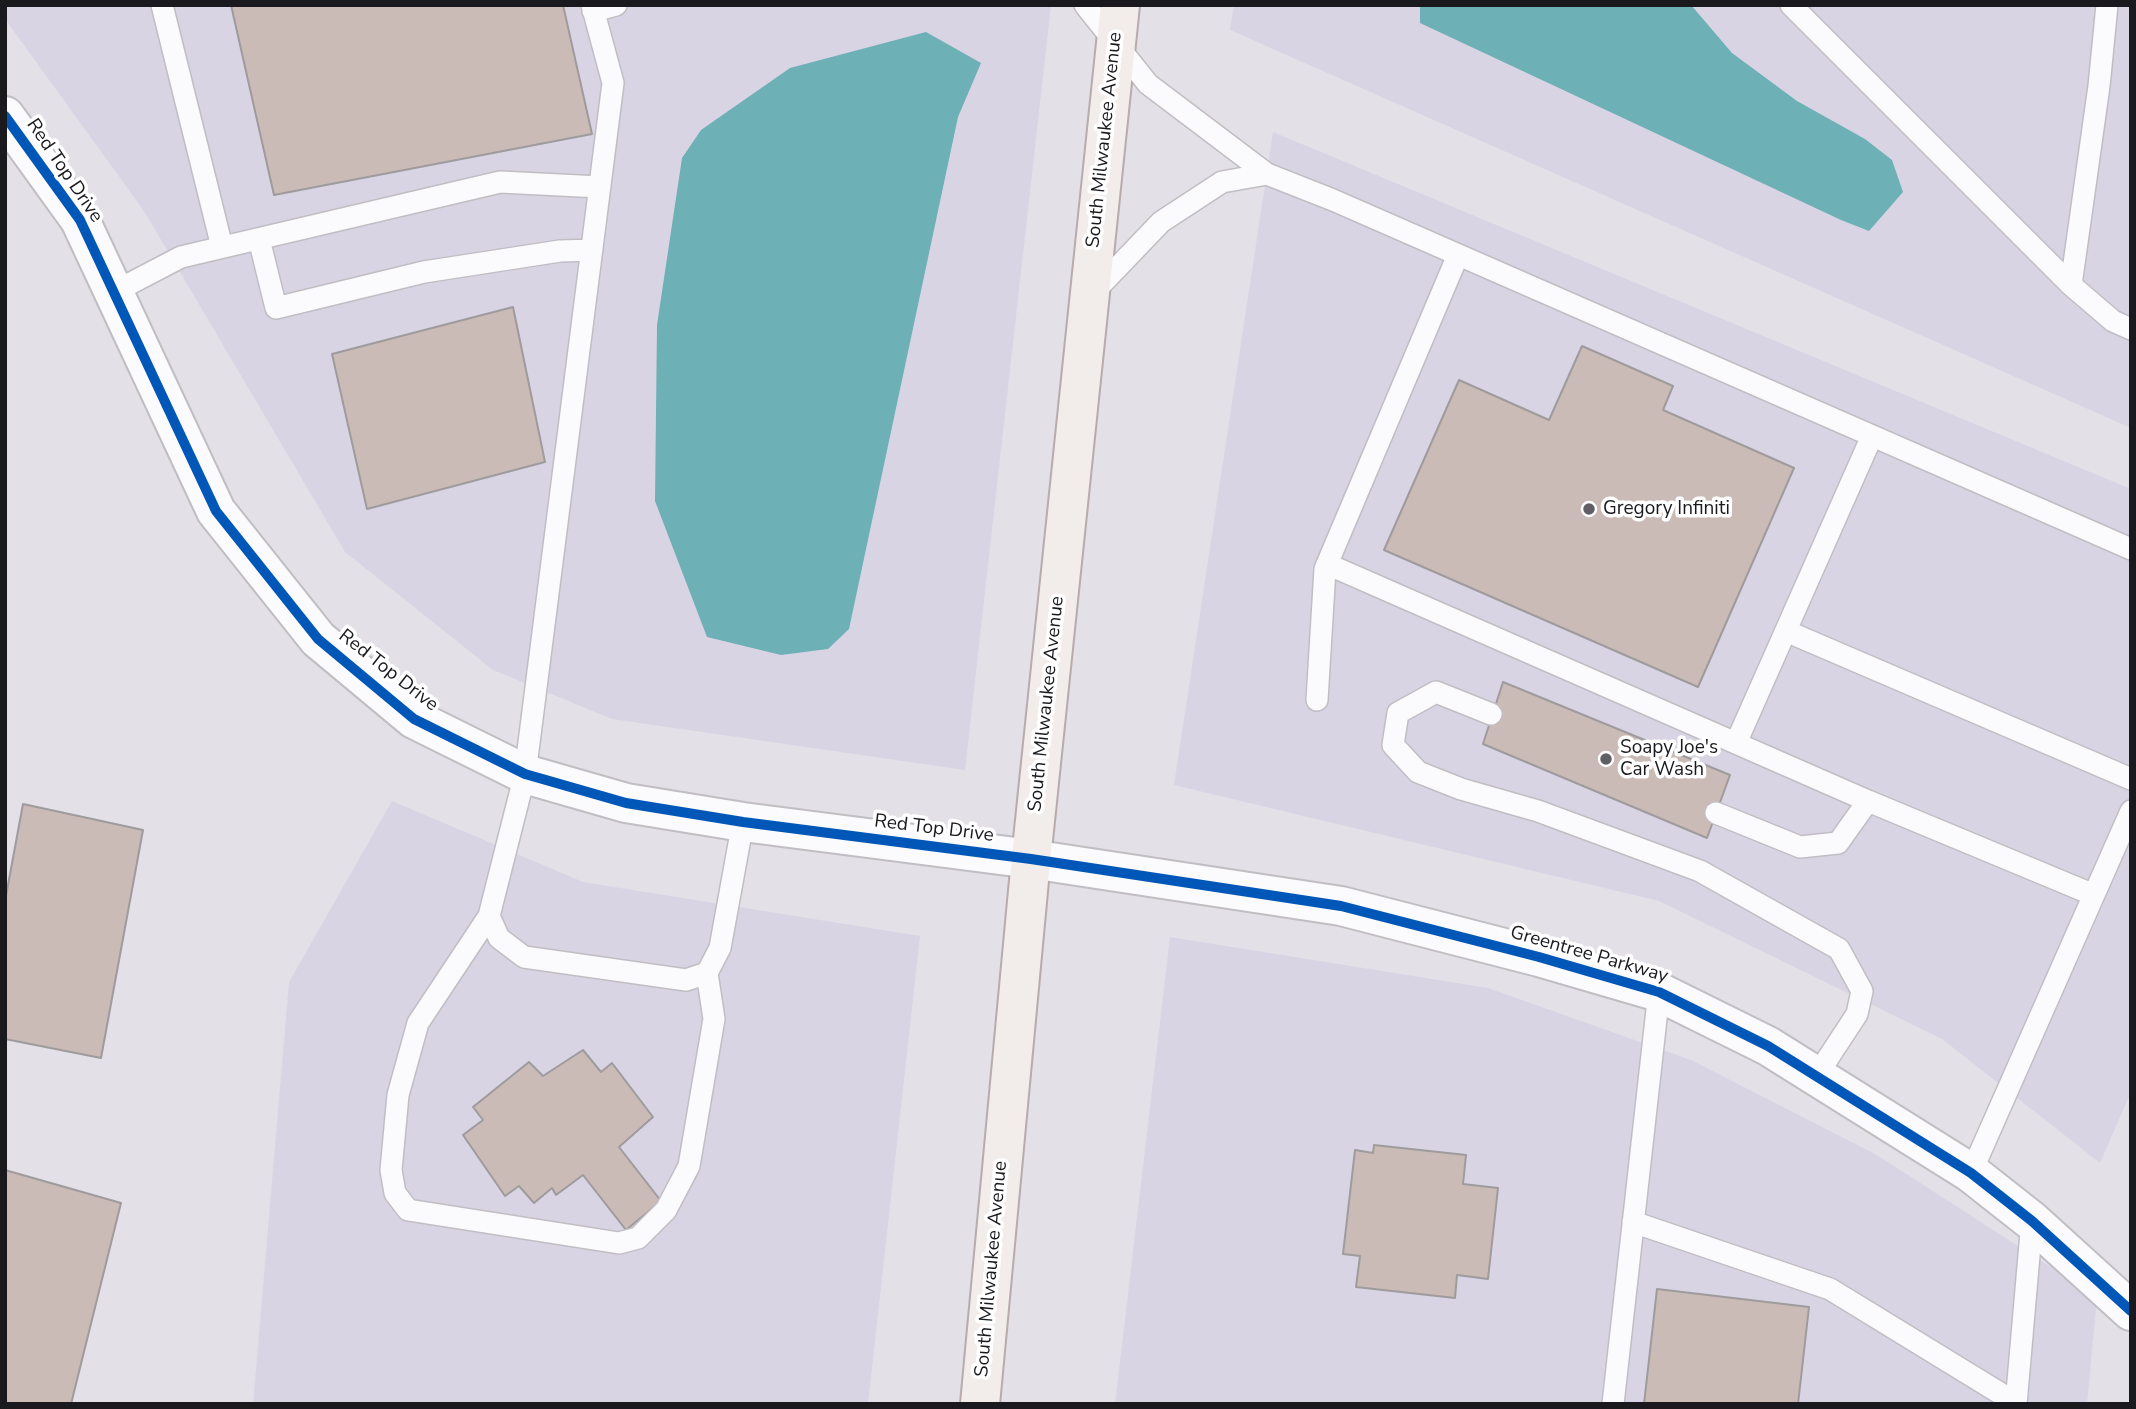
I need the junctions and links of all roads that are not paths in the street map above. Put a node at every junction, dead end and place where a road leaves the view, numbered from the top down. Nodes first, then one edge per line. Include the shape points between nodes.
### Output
1 (162, 5) edge
2 (616, 5) edge
3 (1085, 5) edge
4 (1120, 5) edge
5 (1791, 5) edge
6 (2107, 5) edge
7 (593, 8) edge
8 (1115, 43) junction
9 (5, 116) edge
10 (1267, 174) junction
11 (600, 187) junction
12 (259, 239) junction
13 (222, 247) junction
14 (592, 250) junction
15 (1458, 254) junction
16 (2071, 285) junction
17 (114, 292) junction
18 (1088, 298) junction
19 (2131, 328) edge
20 (1872, 436) junction
21 (2131, 549) edge
22 (1327, 564) junction
23 (1786, 631) junction
24 (1317, 700) dead end
25 (1492, 715) dead end
26 (1736, 743) junction
27 (525, 774) junction
28 (2131, 779) edge
29 (1868, 801) junction
30 (2131, 811) edge
31 (1716, 813) dead end
32 (743, 822) junction
33 (1031, 859) junction
34 (2094, 895) junction
35 (489, 916) junction
36 (707, 973) junction
37 (1659, 992) junction
38 (1817, 1075) junction
39 (1971, 1173) junction
40 (1633, 1222) junction
41 (2032, 1222) junction
42 (2131, 1311) edge
43 (980, 1404) edge
44 (1613, 1404) edge
45 (2016, 1404) edge

1 - 13 lane
2 - 7 lane
3 - 8 lane
4 - 8 main road, South Milwaukee Avenue
5 - 16 lane
6 - 16 lane
7 - 11 lane via 613,83
8 - 10 lane via 1148,84
8 - 18 main road, South Milwaukee Avenue
9 - 17 street, Red Top Drive via 80,220
10 - 15 lane
10 - 18 lane via 1222,183 1161,222
11 - 12 lane via 500,182
11 - 14 lane
12 - 13 lane
12 - 14 lane via 276,308 424,272
13 - 17 lane via 181,257
14 - 27 lane
15 - 20 lane
15 - 22 lane
16 - 19 lane via 2113,321
17 - 27 street, Red Top Drive via 216,511 318,639 414,719
18 - 33 main road, South Milwaukee Avenue
20 - 21 lane
20 - 23 lane
22 - 24 lane
22 - 26 lane
23 - 26 lane
23 - 28 lane
25 - 38 lane via 1436,692 1398,713 1393,746 1418,772 1700,871 1839,949 1862,991 1857,1014
26 - 29 lane
27 - 32 street, Red Top Drive via 626,803
27 - 35 lane
29 - 31 lane via 1838,843 1800,847
29 - 34 lane
30 - 34 lane
32 - 33 street, Red Top Drive
32 - 36 lane via 720,948
33 - 37 street, Greentree Parkway via 1341,906
33 - 43 main road, South Milwaukee Avenue
34 - 39 lane
35 - 36 lane via 499,937 524,957 686,980
35 - 36 lane via 418,1023 411,1047 398,1095 391,1170 395,1193 408,1210 618,1243 638,1238 666,1209 689,1166 715,1019
37 - 38 street, Greentree Parkway
37 - 40 lane
38 - 39 street, Greentree Parkway
39 - 41 street, Greentree Parkway
40 - 44 lane
40 - 45 lane via 1830,1289
41 - 42 street, Greentree Parkway
41 - 45 lane

